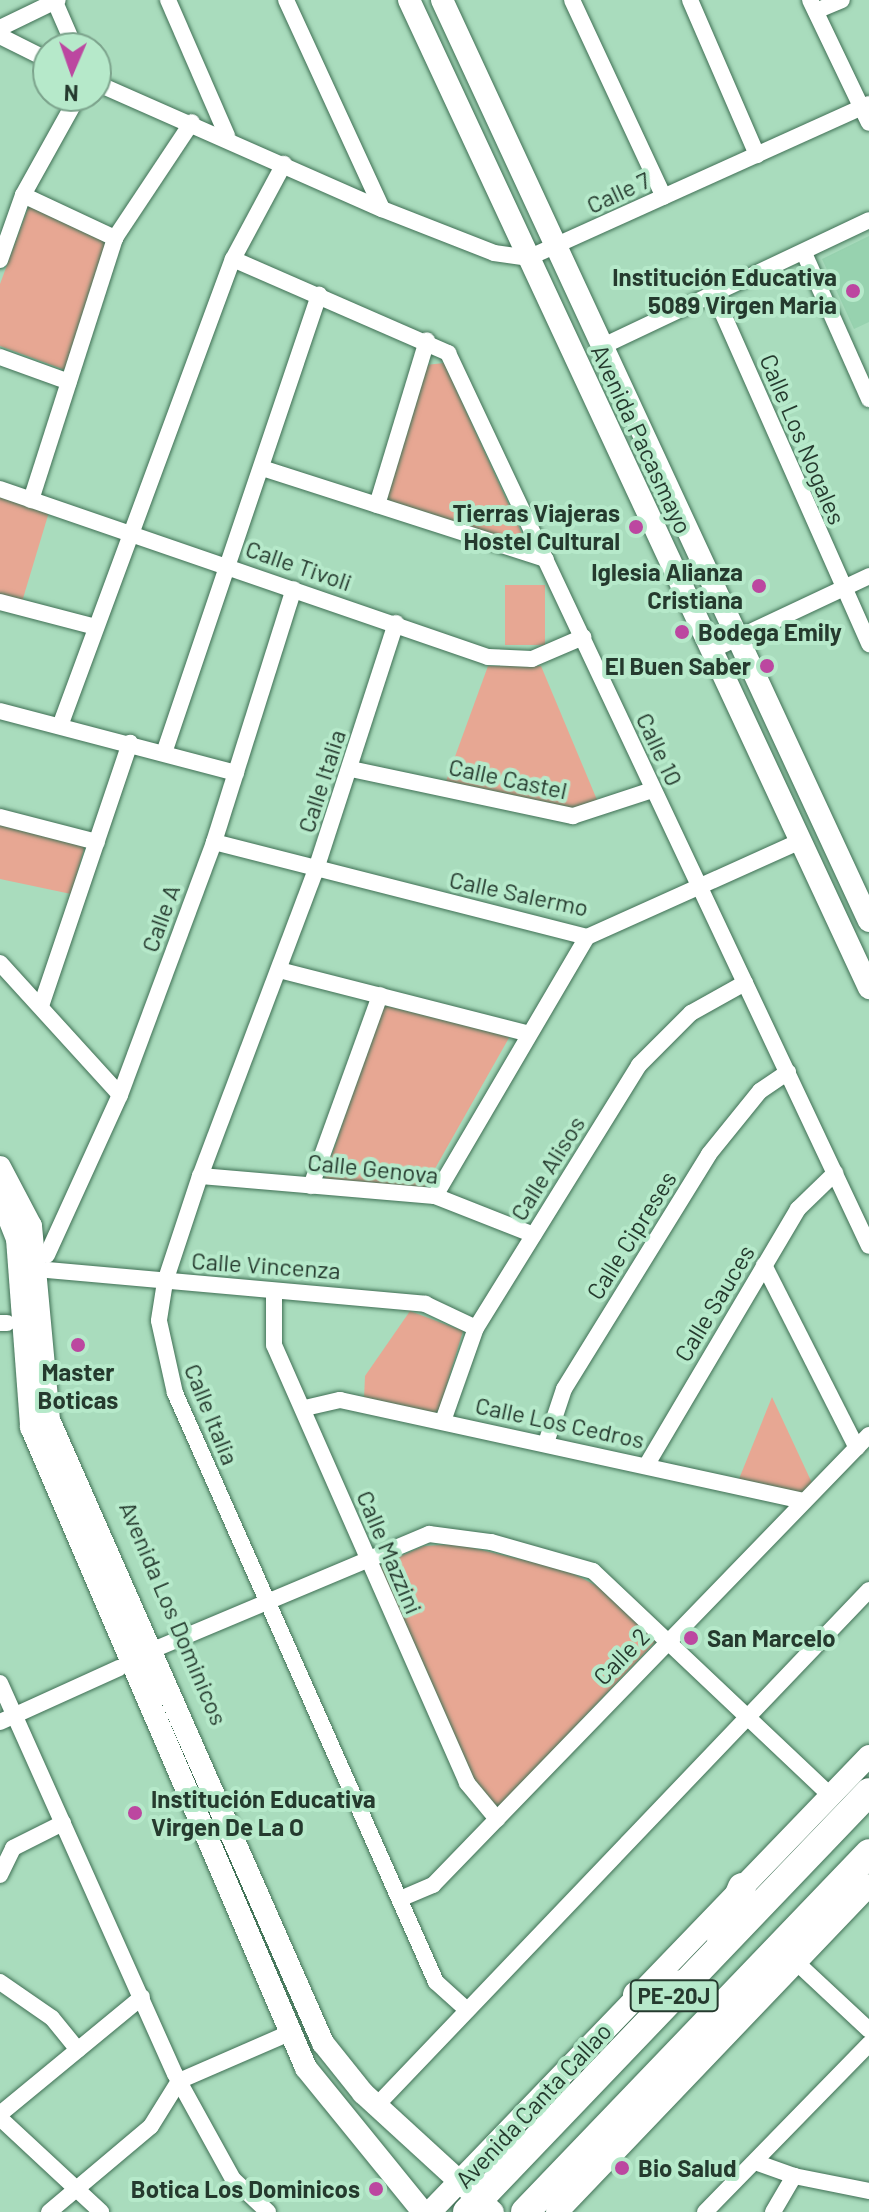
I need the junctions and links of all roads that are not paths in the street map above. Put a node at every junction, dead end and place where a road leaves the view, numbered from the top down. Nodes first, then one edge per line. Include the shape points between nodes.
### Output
1 (168, 0) edge
2 (286, 0) edge
3 (409, 0) edge
4 (442, 0) edge
5 (572, 0) edge
6 (690, 0) edge
7 (842, 0) edge
8 (57, 1) edge
9 (813, 6) edge
10 (69, 32) edge
11 (2, 39) edge
12 (32, 53) edge
13 (112, 90) edge
14 (69, 112) edge
15 (867, 112) edge
16 (192, 122) junction
17 (227, 136) junction
18 (757, 155) junction
19 (284, 164) junction
20 (23, 195) junction
21 (664, 197) junction
22 (382, 209) junction
23 (869, 220) edge
24 (115, 238) junction
25 (556, 246) junction
26 (804, 253) junction
27 (528, 258) junction
28 (233, 259) junction
29 (0, 260) edge
30 (319, 295) junction
31 (715, 296) junction
32 (427, 340) junction
33 (603, 346) junction
34 (0, 357) edge
35 (69, 382) junction
36 (869, 399) edge
37 (262, 468) junction
38 (0, 489) edge
39 (31, 500) junction
40 (377, 505) junction
41 (131, 533) junction
42 (546, 559) junction
43 (230, 567) junction
44 (869, 576) edge
45 (294, 589) junction
46 (841, 589) junction
47 (0, 602) edge
48 (396, 623) junction
49 (96, 627) junction
50 (583, 637) junction
51 (741, 637) junction
52 (869, 644) edge
53 (712, 650) junction
54 (0, 711) edge
55 (60, 726) junction
56 (130, 743) junction
57 (164, 753) junction
58 (351, 769) junction
59 (236, 773) junction
60 (652, 790) junction
61 (0, 817) edge
62 (801, 841) junction
63 (97, 842) junction
64 (214, 842) junction
65 (315, 872) junction
66 (699, 884) junction
67 (869, 921) edge
68 (587, 937) junction
69 (0, 963) edge
70 (279, 970) junction
71 (745, 983) junction
72 (869, 988) edge
73 (380, 995) junction
74 (41, 1006) junction
75 (527, 1033) junction
76 (788, 1072) junction
77 (120, 1095) junction
78 (0, 1149) edge
79 (0, 1167) edge
80 (835, 1173) junction
81 (200, 1176) junction
82 (311, 1186) junction
83 (0, 1196) edge
84 (435, 1196) junction
85 (0, 1230) edge
86 (534, 1235) junction
87 (869, 1246) edge
88 (47, 1263) junction
89 (764, 1265) junction
90 (165, 1282) junction
91 (274, 1291) junction
92 (3, 1323) edge
93 (476, 1328) junction
94 (9, 1360) junction
95 (24, 1381) junction
96 (305, 1408) junction
97 (443, 1421) junction
98 (70, 1435) junction
99 (869, 1435) edge
100 (546, 1443) junction
101 (857, 1448) junction
102 (646, 1466) junction
103 (71, 1471) junction
104 (804, 1501) junction
105 (365, 1561) junction
106 (869, 1590) edge
107 (268, 1602) junction
108 (669, 1641) junction
109 (160, 1647) junction
110 (119, 1668) junction
111 (0, 1683) edge
112 (747, 1714) junction
113 (7, 1718) edge
114 (869, 1756) edge
115 (869, 1792) edge
116 (831, 1796) junction
117 (497, 1819) junction
118 (63, 1823) junction
119 (869, 1853) edge
120 (0, 1875) edge
121 (869, 1885) edge
122 (742, 1887) junction
123 (400, 1899) junction
124 (715, 1953) junction
125 (795, 1961) junction
126 (0, 1982) edge
127 (687, 1983) junction
128 (637, 1995) junction
129 (142, 1997) junction
130 (467, 2010) junction
131 (869, 2030) edge
132 (280, 2037) junction
133 (869, 2044) edge
134 (78, 2050) junction
135 (179, 2081) junction
136 (355, 2085) junction
137 (385, 2109) junction
138 (337, 2114) junction
139 (0, 2116) edge
140 (362, 2139) junction
141 (755, 2162) junction
142 (794, 2176) junction
143 (73, 2187) junction
144 (869, 2191) edge
145 (475, 2201) edge
146 (49, 2212) edge
147 (101, 2212) edge
148 (268, 2212) edge
149 (423, 2212) edge
150 (430, 2212) edge
151 (525, 2212) edge
152 (557, 2212) edge
153 (705, 2212) edge
154 (773, 2212) edge

1 - 17 street
2 - 22 street
3 - 27 main road, Avenida Pacasmayo
4 - 25 main road, Avenida Pacasmayo
5 - 21 street
6 - 18 street
7 - 9 street
8 - 10 street
8 - 11 street
9 - 15 street
11 - 12 street
13 - 16 street
14 - 20 street
15 - 18 street, Calle 7
16 - 17 street
16 - 24 street
17 - 19 street
18 - 21 street, Calle 7
19 - 22 street
19 - 28 street
20 - 24 street
20 - 29 street
21 - 25 street, Calle 7
22 - 27 street via 494,253
23 - 26 street
24 - 35 street
25 - 27 street, Calle 7
25 - 33 main road, Avenida Pacasmayo
26 - 31 street
26 - 36 street
27 - 53 main road, Avenida Pacasmayo
28 - 30 street, Calle 10
28 - 41 street
30 - 32 street, Calle 10
30 - 37 street
31 - 33 street
31 - 46 street, Calle Los Nogales
32 - 40 street
32 - 42 street, Calle 10 via 448,353 462,378
33 - 51 main road, Avenida Pacasmayo
34 - 35 street
35 - 39 street
37 - 40 street
37 - 43 street
38 - 39 street, Calle Tivoli
39 - 41 street, Calle Tivoli
40 - 42 street
41 - 43 street, Calle Tivoli
41 - 49 street
42 - 50 street, Calle 10
43 - 45 street, Calle Tivoli
43 - 57 street
44 - 46 street
45 - 48 street, Calle Tivoli
45 - 59 street, Calle A
46 - 51 street
46 - 52 street, Calle Los Nogales
47 - 49 street
48 - 50 street, Calle Tivoli via 488,657 532,659
48 - 58 street, Calle Italia
49 - 55 street
50 - 60 street, Calle 10
51 - 53 street
51 - 67 main road, Avenida Pacasmayo
53 - 62 main road, Avenida Pacasmayo
54 - 55 street
55 - 56 street
56 - 57 street
56 - 63 street
57 - 59 street
58 - 60 street, Calle Castel via 573,816
58 - 65 street, Calle Italia
59 - 64 street, Calle A
60 - 66 street, Calle 10
61 - 63 street
62 - 66 street, Calle Salermo
62 - 72 main road, Avenida Pacasmayo
63 - 74 street
64 - 65 street, Calle Salermo
64 - 77 street, Calle A
65 - 68 street, Calle Salermo
65 - 70 street, Calle Italia
66 - 68 street, Calle Salermo
66 - 71 street, Calle 10
68 - 75 street
69 - 74 street
70 - 73 street
70 - 81 street, Calle Italia
71 - 76 street, Calle 10
71 - 86 street, Calle Alisos via 655,1045
73 - 75 street
73 - 82 street
74 - 77 street
75 - 84 street
76 - 80 street, Calle 10
76 - 100 street, Calle Cipreses via 760,1091 709,1154 564,1389
77 - 88 street, Calle A
78 - 88 main road, Avenida Los Dominicos via 36,1199
79 - 103 main road, Avenida Los Dominicos via 31,1226 43,1401
80 - 87 street, Calle 10
80 - 89 street, Calle Sauces via 798,1209
81 - 82 street, Calle Genova
81 - 90 street, Calle Italia
82 - 84 street, Calle Genova
83 - 95 main road via 17,1239
84 - 86 street, Calle Genova
85 - 92 main road
86 - 93 street, Calle Alisos
88 - 90 street, Calle Vincenza
88 - 98 main road, Avenida Los Dominicos via 55,1395
89 - 101 street
89 - 102 street, Calle Sauces
90 - 91 street, Calle Vincenza
90 - 107 street, Calle Italia via 159,1321 169,1374
91 - 93 street, Calle Vincenza via 425,1304
91 - 96 street, Calle Mazzini via 274,1345
92 - 94 main road
93 - 97 street, Calle Alisos
94 - 95 main road
94 - 110 main road via 19,1434
95 - 138 main road via 31,1427 306,2068
96 - 97 street, Calle Los Cedros via 340,1400
96 - 105 street, Calle Mazzini
97 - 100 street, Calle Los Cedros
98 - 103 main road
98 - 109 main road, Avenida Los Dominicos
99 - 101 street, Calle 2
100 - 102 street, Calle Los Cedros
101 - 104 street, Calle 2
102 - 104 street, Calle Los Cedros
103 - 136 main road, Avenida Los Dominicos via 323,2043
104 - 108 street, Calle 2
105 - 107 street
105 - 108 street via 429,1534 547,1556 593,1571
105 - 117 street, Calle Mazzini via 467,1783
106 - 112 street
107 - 109 street
107 - 123 street, Calle Italia
108 - 112 street
108 - 117 street, Calle 2
109 - 136 main road, Avenida Los Dominicos
110 - 113 street
110 - 132 main road
111 - 113 street
112 - 116 street
112 - 130 street
113 - 118 street
114 - 116 main road, Avenida Canta Callao
115 - 124 highway, Avenida Canta Callao / PE-20J
116 - 122 main road, Avenida Canta Callao
117 - 123 street, Calle 2 via 433,1885
118 - 120 street via 13,1848
118 - 129 street
119 - 151 highway, PE-20J
121 - 125 main road
122 - 124 highway
122 - 128 main road, Avenida Canta Callao
123 - 130 street, Calle Italia via 436,1982
124 - 127 highway, Avenida Canta Callao / PE-20J
125 - 131 street
125 - 152 main road
126 - 134 street via 52,2018
127 - 128 highway
127 - 145 highway, Avenida Canta Callao / PE-20J
128 - 145 main road, Avenida Canta Callao
129 - 134 street
129 - 135 street
130 - 137 street
132 - 135 street
132 - 138 main road via 308,2092
133 - 141 street
134 - 139 street
135 - 143 street via 151,2126
135 - 148 street via 233,2179
136 - 137 main road, Avenida Los Dominicos
137 - 140 main road via 390,2138
137 - 145 main road, Avenida Los Dominicos
138 - 140 main road
139 - 143 street
140 - 149 main road
141 - 142 street
141 - 153 street
142 - 144 street
142 - 154 street
143 - 146 street
143 - 147 street
145 - 150 main road, Avenida Canta Callao

